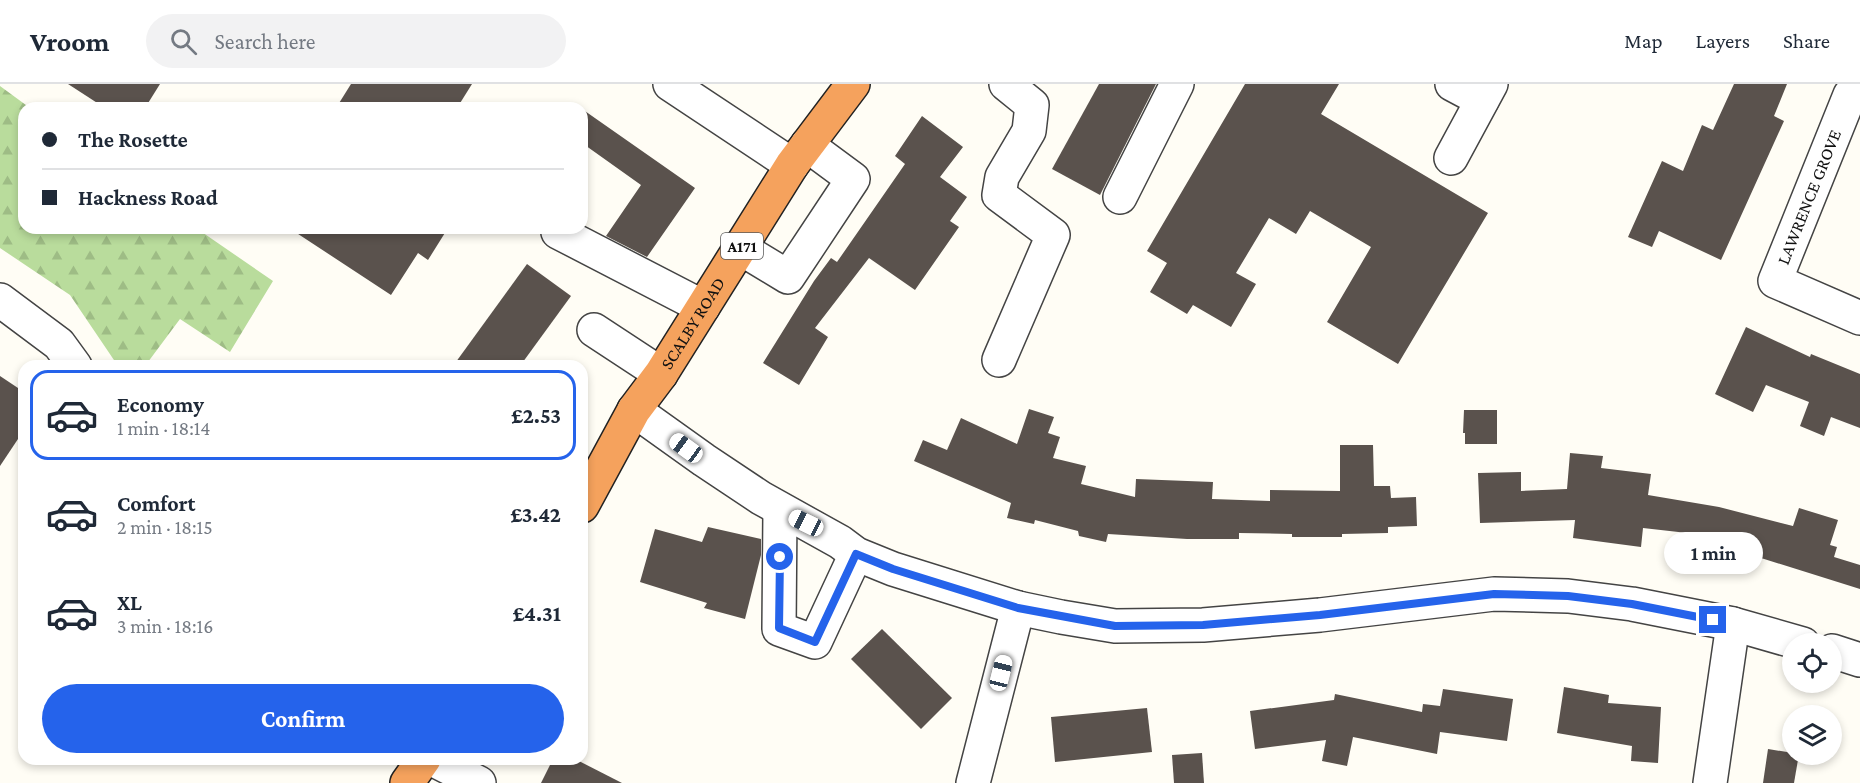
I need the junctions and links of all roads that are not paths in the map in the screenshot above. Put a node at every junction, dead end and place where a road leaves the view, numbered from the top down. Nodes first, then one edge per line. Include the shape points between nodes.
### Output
1 (670, 84) edge
2 (853, 84) edge
3 (1006, 84) edge
4 (1177, 84) edge
5 (1452, 84) edge
6 (1487, 92) edge
7 (1851, 95) dead end
8 (799, 155) junction
9 (1451, 158) dead end
10 (1120, 197) dead end
11 (562, 234) edge
12 (740, 248) junction
13 (0, 300) edge
14 (703, 307) junction
15 (1860, 318) edge
16 (594, 330) dead end
17 (70, 360) edge
18 (999, 360) dead end
19 (661, 374) junction
20 (634, 410) junction
21 (588, 495) edge
22 (780, 510) junction
23 (856, 554) junction
24 (1018, 608) junction
25 (1733, 624) junction
26 (1782, 638) edge
27 (1842, 654) edge
28 (1860, 660) edge
29 (420, 765) edge
30 (444, 765) edge
31 (407, 783) edge
32 (479, 783) edge
33 (973, 783) edge
34 (1710, 783) edge

1 - 8 street
2 - 8 highway, SCALBY ROAD / A171
3 - 18 street via 1032,105 1029,131 1002,177 999,195 1053,235
4 - 10 street
5 - 6 street
6 - 9 street
7 - 15 street, LAWRENCE GROVE via 1775,281
8 - 12 highway, SCALBY ROAD / A171
8 - 12 street via 853,179 788,277
11 - 14 street
12 - 14 highway, SCALBY ROAD / A171
13 - 17 street via 58,344
14 - 19 highway, SCALBY ROAD / A171
16 - 19 street
19 - 20 highway, SCALBY ROAD / A171
20 - 21 highway, SCALBY ROAD / A171
20 - 22 street
22 - 23 street
22 - 23 street via 779,628 815,642
23 - 24 street
24 - 25 street via 1115,626 1203,625 1494,594 1568,596 1632,604
24 - 33 street
25 - 26 street
25 - 34 street
27 - 28 street
29 - 31 highway
30 - 32 street

